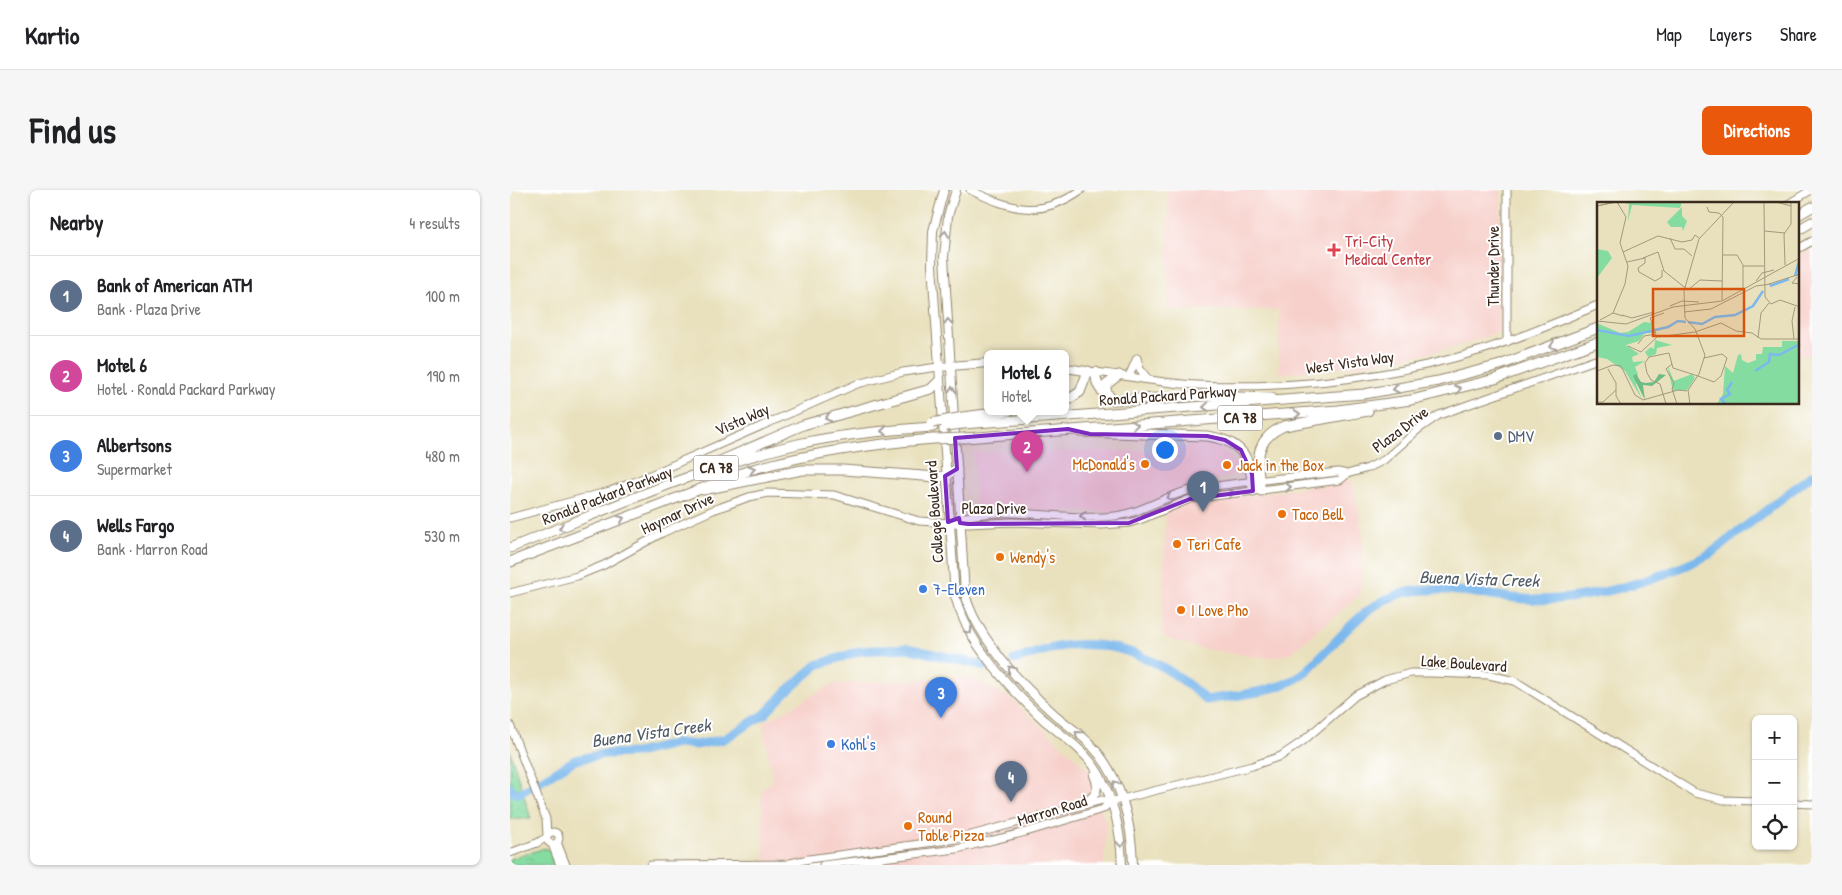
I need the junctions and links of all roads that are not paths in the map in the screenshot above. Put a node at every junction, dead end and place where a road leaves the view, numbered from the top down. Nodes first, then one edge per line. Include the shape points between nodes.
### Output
1 (944, 190) edge
2 (956, 190) edge
3 (970, 190) edge
4 (1081, 190) edge
5 (1508, 190) edge
6 (1807, 191) edge
7 (1791, 202) edge
8 (1812, 207) edge
9 (1800, 214) edge
10 (1812, 222) edge
11 (1800, 229) edge
12 (1812, 241) edge
13 (1800, 248) edge
14 (1597, 305) edge
15 (1597, 328) edge
16 (1508, 342) junction
17 (1597, 342) edge
18 (1597, 359) edge
19 (984, 363) edge
20 (951, 366) junction
21 (938, 367) junction
22 (1069, 368) edge
23 (1092, 372) junction
24 (1124, 376) junction
25 (1147, 378) junction
26 (939, 381) junction
27 (1069, 399) edge
28 (1113, 400) junction
29 (1289, 400) junction
30 (1411, 400) junction
31 (1069, 414) edge
32 (991, 415) edge
33 (1056, 415) edge
34 (963, 421) junction
35 (1068, 430) junction
36 (957, 469) junction
37 (945, 476) junction
38 (1257, 487) junction
39 (665, 488) junction
40 (690, 492) junction
41 (1039, 515) junction
42 (1127, 515) junction
43 (510, 518) edge
44 (959, 521) junction
45 (948, 522) junction
46 (1032, 522) junction
47 (1129, 523) junction
48 (510, 548) edge
49 (510, 562) edge
50 (953, 585) junction
51 (510, 593) edge
52 (965, 594) junction
53 (956, 602) junction
54 (970, 609) junction
55 (1009, 684) junction
56 (1047, 707) junction
57 (510, 725) edge
58 (1081, 751) junction
59 (1122, 799) junction
60 (1752, 801) edge
61 (1110, 802) junction
62 (1797, 802) edge
63 (1812, 804) edge
64 (1082, 805) junction
65 (551, 839) junction
66 (510, 853) edge
67 (790, 863) junction
68 (560, 865) edge
69 (566, 865) edge
70 (652, 865) edge
71 (801, 865) edge
72 (823, 865) edge
73 (1122, 865) edge
74 (1133, 865) edge

1 - 21 main road, College Boulevard via 932,248
20 -> 2 main road, College Boulevard via 944,257 948,216
3 - 4 main road via 1001,204 1026,209 1059,204
5 - 16 main road, Thunder Drive
6 - 7 main road
8 - 9 highway
10 - 11 highway
12 - 13 main road
14 - 16 main road, West Vista Way
15 -> 29 highway, Ronald Packard Parkway / CA 78 via 1530,355 1438,381 1364,394
16 - 25 main road, West Vista Way via 1429,364 1326,380 1229,386
30 -> 17 highway, Ronald Packard Parkway / CA 78 via 1495,379
18 - 38 main road, Plaza Drive via 1440,415 1384,460 1347,474 1340,480
19 - 20 main road, Vista Way
20 - 21 main road, Vista Way
36 -> 20 main road, College Boulevard
21 - 26 main road, College Boulevard
21 - 43 main road, Vista Way via 857,384 626,485
22 - 23 main road
23 - 24 main road, West Vista Way
23 - 27 highway via 1080,392
23 - 28 highway via 1102,392
24 - 25 main road, West Vista Way
24 - 25 main road via 1138,358 1140,369
24 - 28 highway via 1106,385
26 - 37 main road, College Boulevard
26 -> 39 highway via 931,389 803,425
28 - 29 highway via 1207,396
29 -> 31 highway, Ronald Packard Parkway / CA 78
35 -> 30 highway, Ronald Packard Parkway / CA 78 via 1338,410
30 - 38 highway via 1276,430 1261,446
32 - 34 highway
33 -> 34 highway, Ronald Packard Parkway / CA 78
34 -> 39 highway, Ronald Packard Parkway / CA 78, bridge via 800,444 749,457
35 - 38 highway via 1090,434 1207,436 1225,440 1235,444 1245,456
40 -> 35 highway, Ronald Packard Parkway / CA 78, bridge via 787,460 849,448
36 - 37 highway
36 - 44 main road, College Boulevard
37 - 40 highway via 802,470
37 - 45 main road, College Boulevard
38 -> 42 main road, Plaza Drive via 1188,491
47 -> 38 main road, Plaza Drive via 1190,499
39 -> 48 highway, Ronald Packard Parkway / CA 78
49 -> 40 highway, Ronald Packard Parkway / CA 78
42 -> 41 main road, Plaza Drive
41 - 44 main road, Plaza Drive via 977,515
41 - 46 main road
42 - 47 main road
44 - 45 main road, Plaza Drive
44 - 46 main road, Plaza Drive
44 - 52 main road, College Boulevard
45 - 50 main road, College Boulevard
45 - 51 main road, Haymar Drive via 900,517 834,495 768,493 713,510 577,576
46 - 47 main road, Plaza Drive
50 - 52 main road
50 - 53 main road, College Boulevard
52 - 54 main road, College Boulevard
53 - 54 main road
53 -> 55 main road, College Boulevard via 972,636
56 -> 54 main road, College Boulevard via 1010,668
55 - 56 main road via 1016,684 1041,708
55 - 58 main road, College Boulevard
59 -> 56 main road, College Boulevard via 1108,768 1091,745
57 - 65 main road
58 - 61 main road, College Boulevard via 1099,774
58 - 64 main road via 1098,789
59 - 60 main road, Lake Boulevard via 1281,756 1369,686 1399,676 1431,673 1489,676 1515,681 1687,789 1724,800
59 - 61 main road, Lake Boulevard
59 - 74 main road, College Boulevard via 1131,835
61 - 64 main road, Marron Road via 1102,800
61 - 72 main road, Marron Road via 1103,809 957,849
61 -> 73 main road, College Boulevard via 1118,822
62 - 63 main road
64 - 67 main road, Marron Road via 956,839
65 - 66 main road
65 - 68 main road
65 - 69 main road
67 - 70 main road, Marron Road
67 - 71 main road, Marron Road

